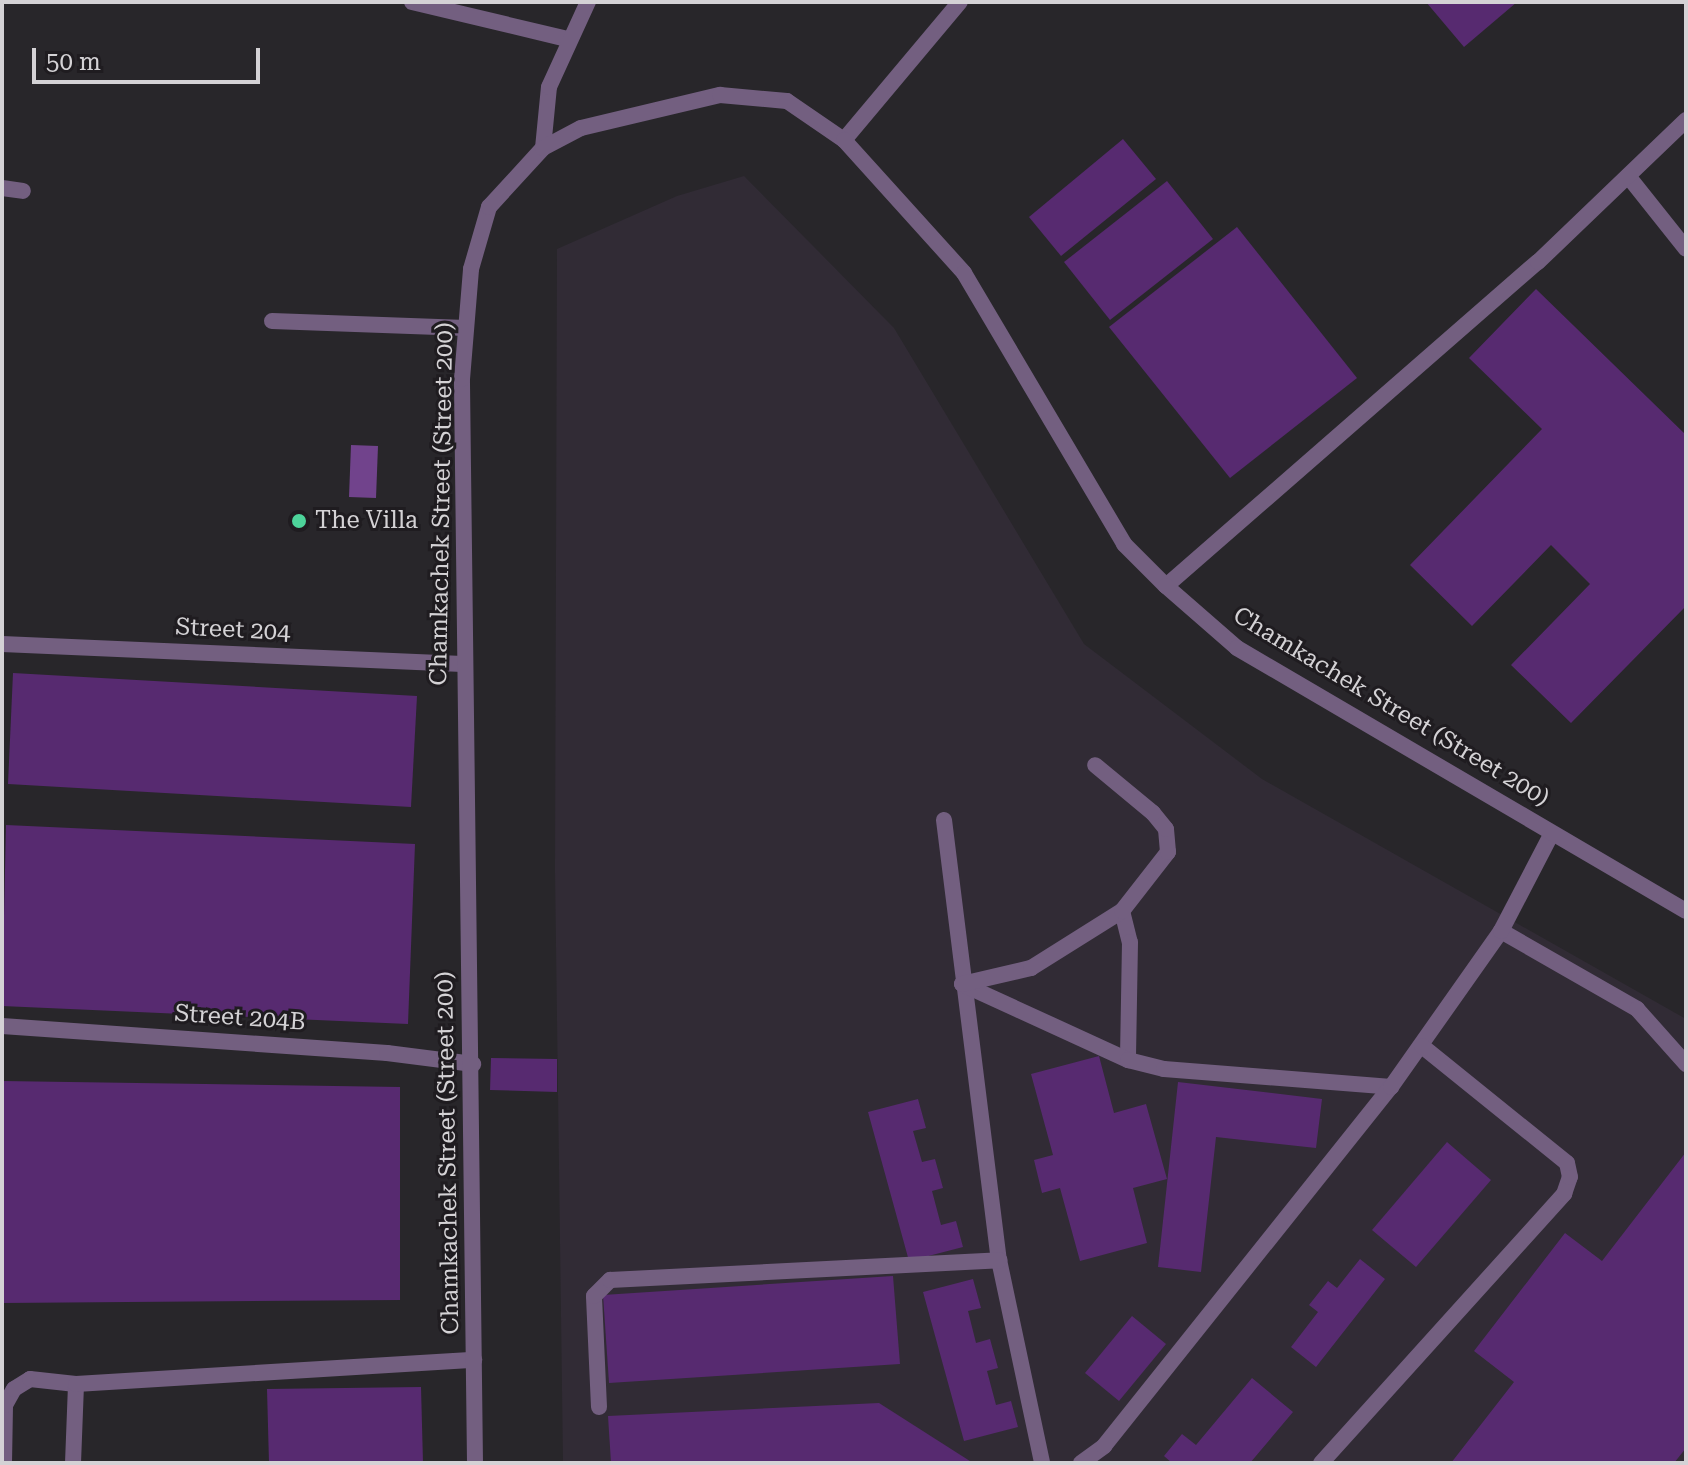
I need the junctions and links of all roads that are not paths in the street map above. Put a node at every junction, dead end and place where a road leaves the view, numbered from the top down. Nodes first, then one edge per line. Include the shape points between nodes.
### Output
1 (412, 2) edge
2 (588, 2) edge
3 (960, 2) edge
4 (567, 39) junction
5 (1686, 120) edge
6 (844, 140) junction
7 (543, 148) junction
8 (1628, 176) junction
9 (2, 188) edge
10 (23, 191) dead end
11 (1686, 249) edge
12 (272, 321) dead end
13 (466, 328) junction
14 (1166, 586) junction
15 (2, 644) edge
16 (463, 664) junction
17 (1095, 765) dead end
18 (944, 820) dead end
19 (1552, 833) junction
20 (1683, 904) edge
21 (1122, 911) junction
22 (1501, 931) junction
23 (962, 984) junction
24 (2, 1026) edge
25 (1422, 1046) junction
26 (1128, 1060) junction
27 (473, 1064) junction
28 (1686, 1064) edge
29 (1391, 1087) junction
30 (999, 1260) junction
31 (474, 1360) junction
32 (76, 1384) junction
33 (599, 1407) dead end
34 (4, 1463) edge
35 (73, 1463) edge
36 (475, 1463) edge
37 (1042, 1463) edge
38 (1081, 1463) edge
39 (1321, 1463) edge

1 - 4 street
2 - 4 street
3 - 6 street
4 - 7 street via 549,87
5 - 8 street
6 - 7 street, Chamkachek Street (Street 200) via 787,101 720,95 610,117
6 - 14 street, Chamkachek Street (Street 200) via 964,273 1124,544
7 - 13 street, Chamkachek Street (Street 200) via 489,207 471,269
8 - 11 street
8 - 14 street via 1538,262
9 - 10 street
12 - 13 street
13 - 16 street, Chamkachek Street (Street 200)
14 - 19 street, Chamkachek Street (Street 200) via 1237,648
15 - 16 street, Street 204
16 - 27 street, Chamkachek Street (Street 200)
17 - 21 street via 1166,829 1168,852
18 - 23 street
19 - 20 street, Chamkachek Street (Street 200)
19 - 22 street
21 - 23 street via 1031,968
21 - 26 street via 1130,942
22 - 25 street
22 - 28 street via 1637,1009
23 - 26 street
23 - 30 street
24 - 27 street, Street 204B via 387,1053
25 - 29 street
25 - 39 street via 1567,1163 1570,1177 1564,1194
26 - 29 street via 1164,1069
27 - 31 street, Chamkachek Street (Street 200)
29 - 38 street via 1104,1446
30 - 33 street via 610,1280 594,1296
30 - 37 street via 1040,1433
31 - 32 street
31 - 36 street, Chamkachek Street (Street 200)
32 - 34 street via 30,1379 14,1389 5,1405
32 - 35 street

